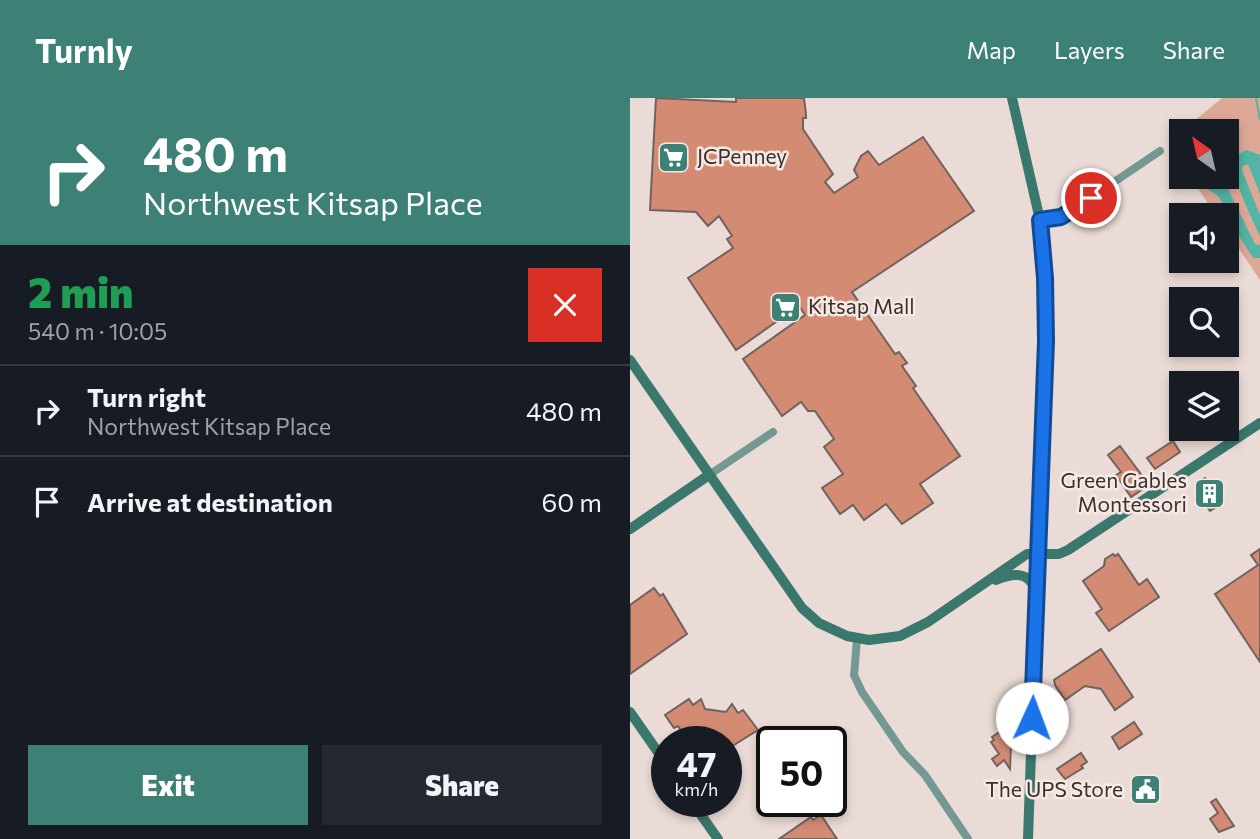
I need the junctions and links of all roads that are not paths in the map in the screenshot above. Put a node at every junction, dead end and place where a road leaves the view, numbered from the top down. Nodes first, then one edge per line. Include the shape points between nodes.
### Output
1 (1012, 98) edge
2 (1160, 151) dead end
3 (1040, 220) junction
4 (630, 360) edge
5 (1259, 428) edge
6 (774, 432) dead end
7 (709, 475) junction
8 (630, 529) edge
9 (1038, 552) junction
10 (978, 588) junction
11 (1037, 591) junction
12 (857, 639) junction
13 (630, 712) edge
14 (634, 725) edge
15 (651, 746) edge
16 (703, 817) edge
17 (718, 839) edge
18 (968, 839) edge
19 (1028, 839) edge

1 - 3 main road
2 - 3 street via 1068,213
3 - 9 main road via 1046,341
4 - 7 main road
5 - 9 main road via 1068,550
6 - 7 street
7 - 8 main road
7 - 12 main road via 805,612 827,628
9 - 10 main road via 1024,556
9 - 11 main road
10 - 11 main road via 1014,574 1027,577
10 - 12 main road via 910,632 880,640
11 - 19 main road
12 - 18 street via 854,675 862,692
13 - 14 main road
14 - 15 main road
16 - 17 main road

